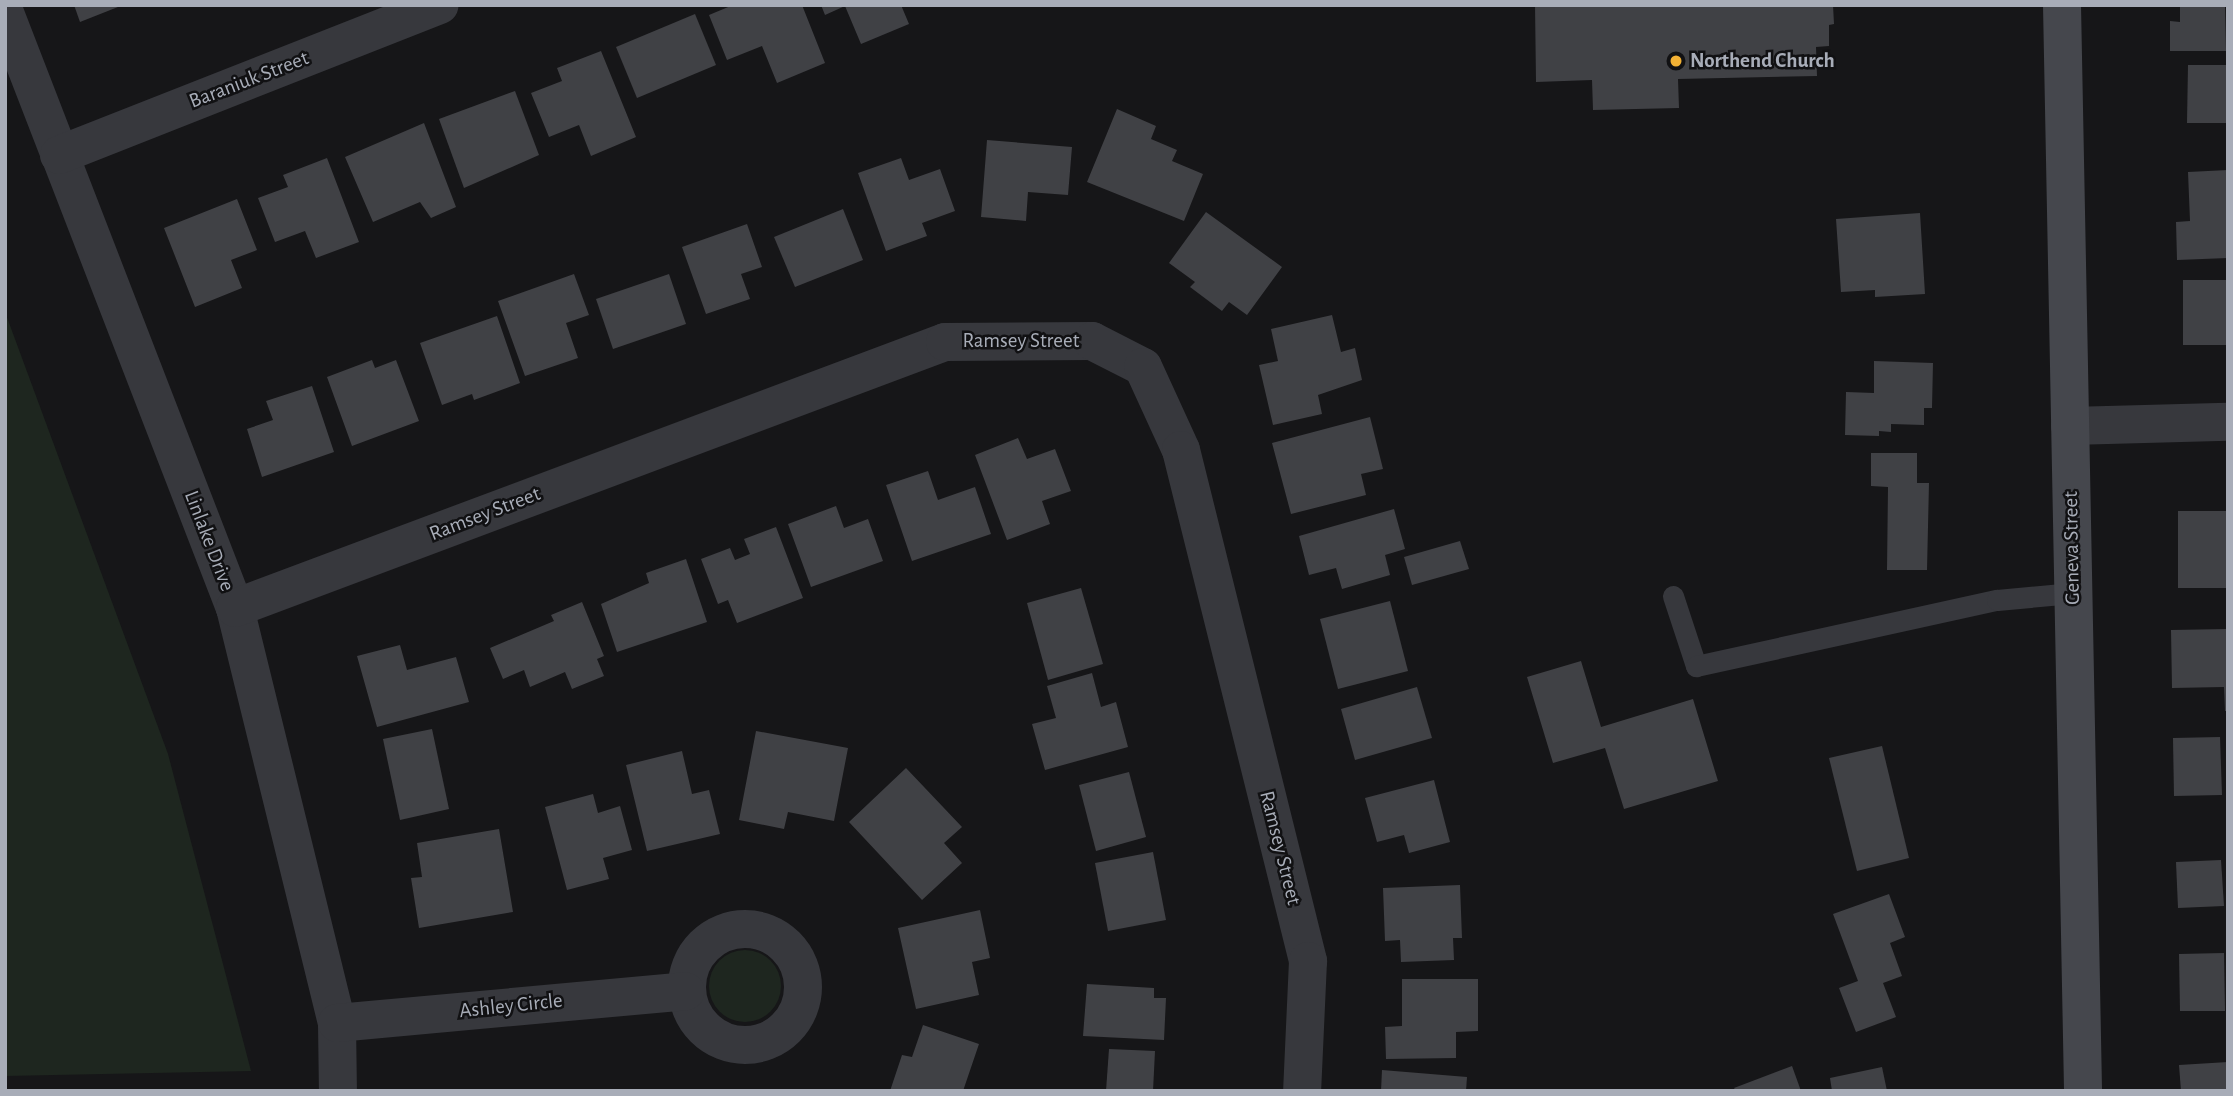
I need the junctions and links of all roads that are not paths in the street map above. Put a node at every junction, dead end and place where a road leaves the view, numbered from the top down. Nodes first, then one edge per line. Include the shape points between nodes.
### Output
1 (439, 5) edge
2 (2062, 5) edge
3 (5, 13) edge
4 (59, 155) junction
5 (2228, 422) edge
6 (2070, 426) junction
7 (2073, 593) junction
8 (1673, 596) dead end
9 (235, 608) junction
10 (687, 991) dead end
11 (337, 1023) junction
12 (338, 1091) edge
13 (1302, 1091) edge
14 (2083, 1091) edge

1 - 4 street, Baraniuk Street
2 - 6 main road, Geneva Street
3 - 4 street, Linlake Drive
4 - 9 street, Linlake Drive
5 - 6 street
6 - 7 main road, Geneva Street
7 - 8 lane via 1997,600 1696,666
7 - 14 main road, Geneva Street
9 - 11 street, Linlake Drive
9 - 13 street, Ramsey Street via 945,342 1092,341 1143,367 1181,450 1308,961
10 - 11 street, Ashley Circle
11 - 12 street, Linlake Drive

